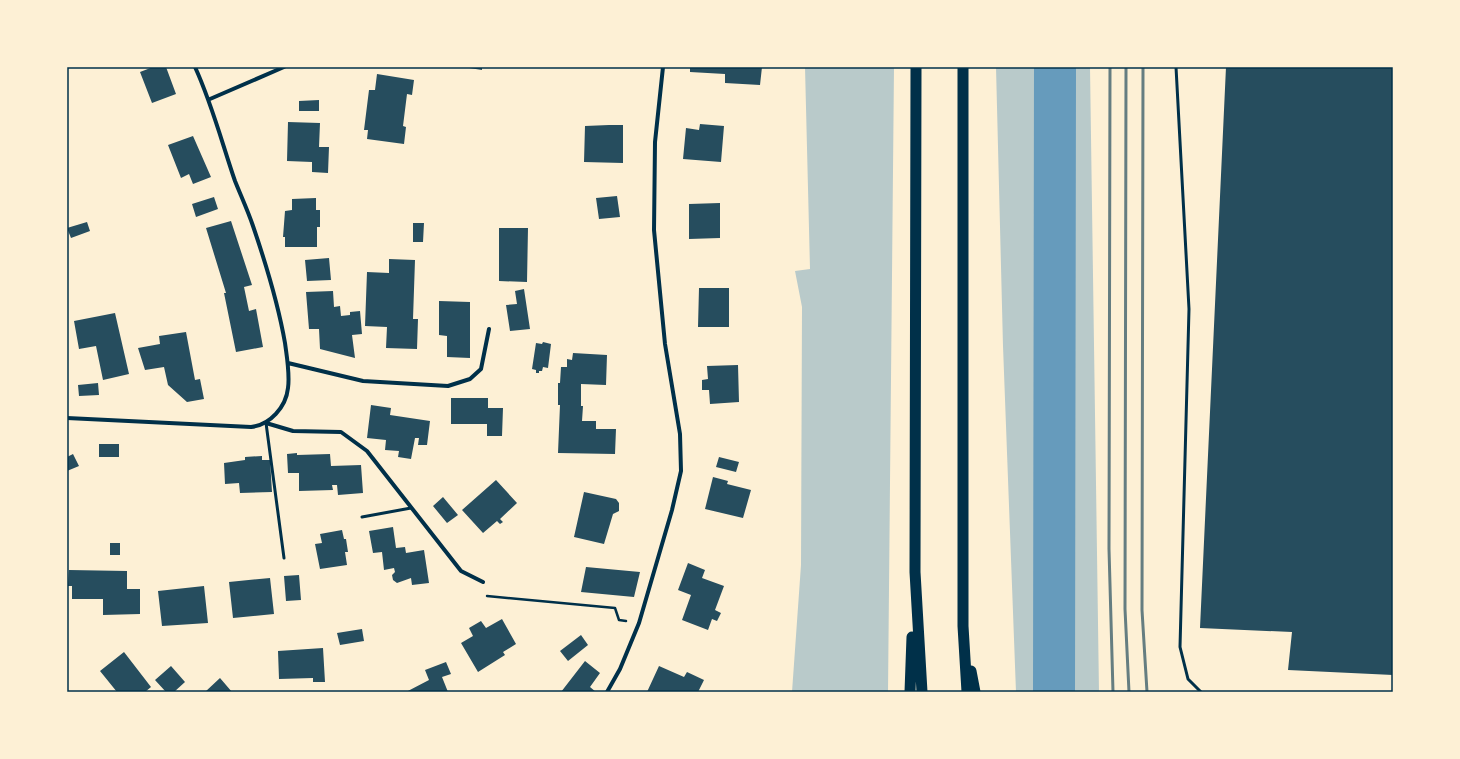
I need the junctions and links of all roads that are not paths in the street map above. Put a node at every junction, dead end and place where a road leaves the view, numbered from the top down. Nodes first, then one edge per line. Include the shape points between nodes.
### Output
1 (195, 67) edge
2 (284, 67) edge
3 (663, 67) edge
4 (916, 67) edge
5 (963, 67) edge
6 (1176, 67) edge
7 (274, 69) edge
8 (210, 100) junction
9 (489, 329) dead end
10 (288, 363) junction
11 (67, 418) edge
12 (266, 423) junction
13 (411, 508) junction
14 (362, 517) dead end
15 (284, 558) dead end
16 (915, 572) junction
17 (483, 582) dead end
18 (963, 626) junction
19 (607, 692) edge
20 (910, 692) edge
21 (922, 692) edge
22 (967, 692) edge
23 (975, 692) edge
24 (1201, 692) edge

1 - 8 street
2 - 7 street
3 - 19 street via 655,142 654,230 665,344 680,434 681,471 639,624 620,670
4 - 16 highway
5 - 18 highway
6 - 24 lane via 1189,310 1180,647 1188,679
7 - 8 street
8 - 10 street via 270,280
9 - 10 street via 481,369 470,379 448,386 363,381
10 - 12 street via 287,393 282,406
11 - 12 street via 251,427
12 - 13 street via 293,431 341,432 367,451
12 - 15 lane
13 - 14 lane
13 - 17 street via 461,571
16 - 20 highway
16 - 21 highway
18 - 22 highway
18 - 23 highway

